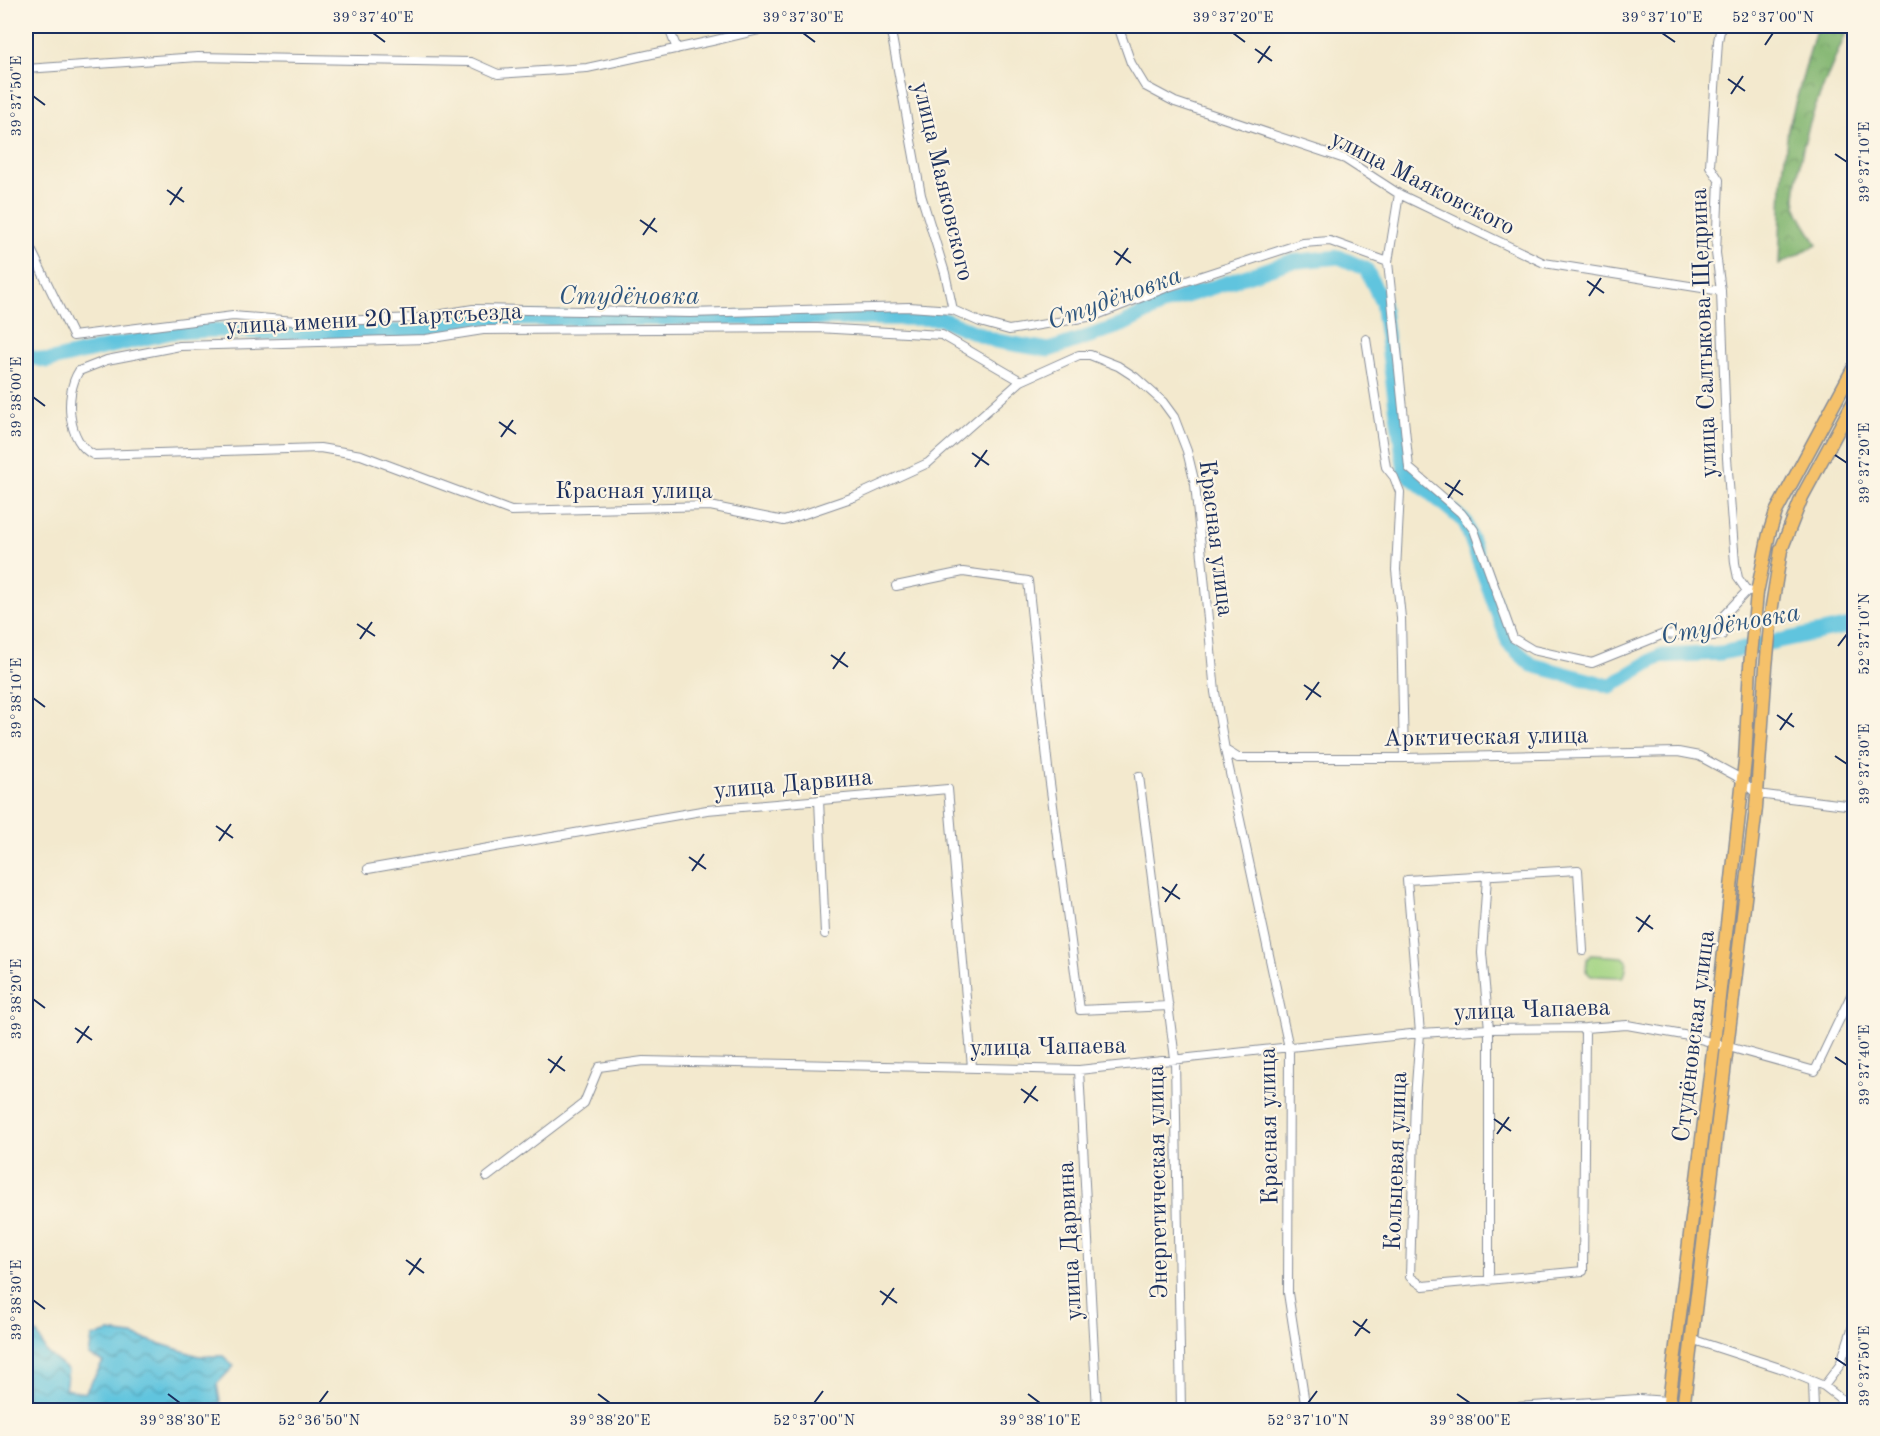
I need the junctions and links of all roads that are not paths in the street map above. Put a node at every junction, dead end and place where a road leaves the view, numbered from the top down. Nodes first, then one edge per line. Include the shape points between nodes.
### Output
1 (668, 26) edge
2 (776, 26) edge
3 (890, 26) edge
4 (1118, 26) edge
5 (1721, 26) edge
6 (677, 49) junction
7 (26, 69) edge
8 (1399, 194) junction
9 (26, 239) edge
10 (1388, 262) junction
11 (1721, 291) junction
12 (953, 310) junction
13 (1366, 339) dead end
14 (1854, 367) edge
15 (1021, 381) junction
16 (1854, 401) edge
17 (77, 440) joint
18 (896, 586) dead end
19 (1753, 596) junction
20 (1225, 750) junction
21 (1404, 759) junction
22 (1745, 760) junction
23 (1760, 760) junction
24 (1139, 776) dead end
25 (1742, 783) junction
26 (1757, 794) junction
27 (819, 800) junction
28 (1854, 806) edge
29 (1740, 807) junction
30 (1755, 808) junction
31 (368, 869) dead end
32 (1487, 877) junction
33 (825, 934) dead end
34 (1582, 951) dead end
35 (1854, 989) edge
36 (1169, 1006) junction
37 (1585, 1028) junction
38 (1489, 1029) junction
39 (1420, 1034) junction
40 (1714, 1043) junction
41 (1728, 1046) junction
42 (1290, 1048) junction
43 (1175, 1059) junction
44 (972, 1067) junction
45 (1079, 1070) junction
46 (486, 1177) dead end
47 (1489, 1281) junction
48 (1854, 1323) edge
49 (1691, 1340) junction
50 (1813, 1382) junction
51 (1824, 1386) junction
52 (1668, 1406) edge
53 (1854, 1408) edge
54 (1097, 1410) edge
55 (1181, 1410) edge
56 (1306, 1410) edge
57 (1470, 1410) edge
58 (1683, 1410) edge
59 (1814, 1410) edge

1 - 6 street
2 - 6 street
3 - 12 street, улица Маяковского via 921,195
4 - 8 street, улица Маяковского via 1131,63 1145,86 1174,102 1345,159
5 - 11 street, улица Салтыкова-Щедрина via 1710,166 1719,180 1716,253
6 - 7 street via 587,68 498,74 471,62 198,57
8 - 10 street
8 - 11 street, улица Маяковского via 1544,263
9 - 12 street, улица имени 20 Партсъезда via 73,336 233,316 308,322 418,318 472,309 690,313 909,307
10 - 12 street, улица имени 20 Партсъезда via 1330,241 1303,243 1094,316 1010,330
10 - 19 street via 1409,468 1461,513 1474,530 1513,638 1533,650 1592,663 1664,634 1722,635 1724,615
11 - 19 street, улица Салтыкова-Щедрина via 1735,563 1738,578
13 - 21 street via 1386,467 1400,492 1396,570
14 - 19 main road via 1776,512
15 - 17 street, Красная улица via 928,463 854,497 784,521 710,506 511,511 361,455 320,448 94,455
15 - 17 street, улица имени 20 Партсъезда via 942,334 818,328 483,330 426,339 180,346 107,360 79,371 71,400
15 - 20 street, Красная улица via 1079,355 1090,356 1135,377 1174,417 1196,484 1215,692
16 - 23 main road, Студёновская улица via 1802,497 1781,550 1772,606
18 - 36 street via 963,572 1028,580 1080,1010
19 - 22 main road, Студёновская улица
20 - 21 street, Арктическая улица via 1238,758
20 - 42 street, Красная улица
21 - 25 street, Арктическая улица via 1678,752 1699,756
22 - 23 main road via 1750,768 1755,768
22 - 25 main road, Студёновская улица
23 - 26 main road, Студёновская улица
24 - 36 street, Энергетическая улица
25 - 26 street, Арктическая улица
25 - 29 main road, Студёновская улица
26 - 28 street
26 - 30 main road, Студёновская улица
27 - 31 street, улица Дарвина via 707,810
27 - 33 street
27 - 44 street, улица Дарвина via 948,789
29 - 30 main road via 1752,800
29 - 40 main road, Студёновская улица
30 - 41 main road, Студёновская улица
32 - 34 street, Кольцевая улица via 1578,870
32 - 38 street via 1482,953
32 - 39 street, Кольцевая улица via 1407,880
35 - 41 street, улица Чапаева via 1815,1071
36 - 43 street, Энергетическая улица
37 - 38 street, улица Чапаева
37 - 40 street, улица Чапаева via 1627,1025
37 - 47 street, Кольцевая улица via 1583,1271
38 - 39 street, улица Чапаева
38 - 47 street
39 - 42 street, улица Чапаева
39 - 47 street, Кольцевая улица via 1410,1276 1423,1286
40 - 41 street, улица Чапаева
40 - 52 main road, Студёновская улица
41 - 49 main road, Студёновская улица
42 - 43 street, улица Чапаева
42 - 56 street, Красная улица via 1288,1293
43 - 45 street, улица Чапаева
43 - 55 street, Энергетическая улица
44 - 45 street, улица Чапаева
44 - 46 street, улица Чапаева via 644,1060 599,1067 584,1103
45 - 54 street, улица Дарвина
48 - 51 street via 1840,1365
49 - 50 street
49 - 58 main road, Студёновская улица
50 - 51 street
50 - 59 street
51 - 53 street
52 - 57 street via 1639,1399

